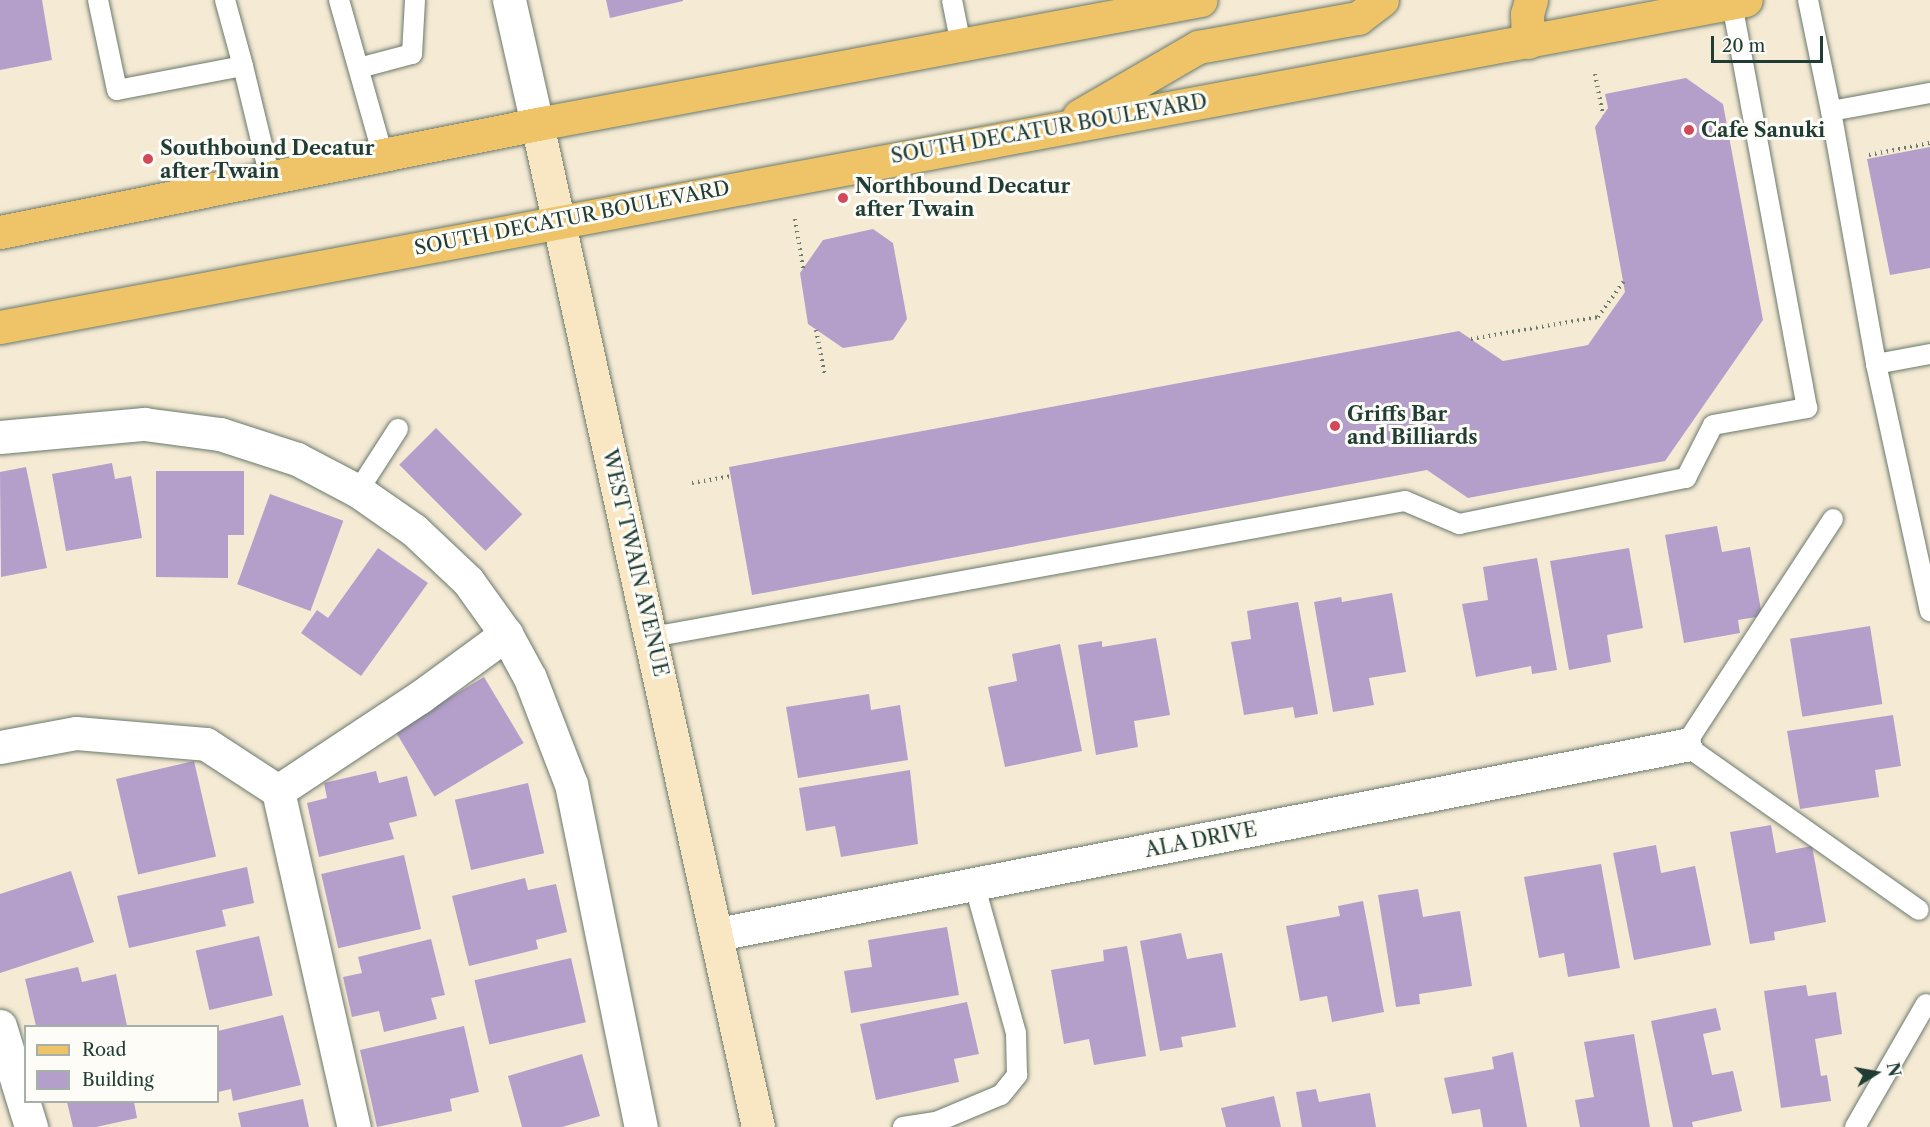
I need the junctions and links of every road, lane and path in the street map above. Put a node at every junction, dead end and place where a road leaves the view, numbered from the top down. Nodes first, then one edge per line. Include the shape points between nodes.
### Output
1 (98, 0) edge
2 (225, 0) edge
3 (339, 0) edge
4 (415, 0) edge
5 (509, 0) edge
6 (952, 0) edge
7 (1201, 0) edge
8 (1382, 0) edge
9 (1531, 0) edge
10 (1809, 0) edge
11 (1739, 1) edge
12 (1528, 42) junction
13 (961, 45) junction
14 (243, 66) junction
15 (359, 68) junction
16 (1595, 74) dead end
17 (1930, 93) edge
18 (1856, 106) junction
19 (1831, 111) junction
20 (1603, 115) dead end
21 (537, 124) junction
22 (1060, 127) junction
23 (1930, 143) edge
24 (383, 155) junction
25 (270, 178) junction
26 (558, 219) junction
27 (795, 219) dead end
28 (0, 232) edge
29 (803, 268) dead end
30 (1624, 281) dead end
31 (0, 327) edge
32 (816, 330) dead end
33 (1471, 339) dead end
34 (1930, 354) edge
35 (1876, 364) junction
36 (825, 376) dead end
37 (398, 429) dead end
38 (0, 437) edge
39 (730, 476) dead end
40 (692, 483) dead end
41 (358, 491) junction
42 (1833, 519) dead end
43 (1930, 611) edge
44 (506, 634) junction
45 (652, 637) junction
46 (1685, 745) junction
47 (0, 747) edge
48 (278, 791) junction
49 (974, 884) junction
50 (1919, 909) dead end
51 (718, 934) junction
52 (1926, 1004) dead end
53 (0, 1026) edge
54 (31, 1127) edge
55 (354, 1127) edge
56 (640, 1127) edge
57 (758, 1127) edge
58 (903, 1127) edge
59 (1855, 1127) edge

1 - 14 lane via 117,90
2 - 14 lane
3 - 15 lane
4 - 15 lane via 412,54
5 - 21 street, WEST TWAIN AVENUE
6 - 13 lane
7 - 13 main road
8 - 22 main road via 1358,18 1198,47
9 - 12 main road
10 - 19 lane
11 - 12 main road, SOUTH DECATUR BOULEVARD
11 - 45 lane via 1807,408 1713,425 1686,478 1459,524 1405,501
12 - 22 main road, SOUTH DECATUR BOULEVARD
13 - 21 main road
14 - 25 lane
15 - 24 lane
16 - 20 path
17 - 18 lane
18 - 19 lane
18 - 23 path via 1865,156
19 - 35 lane
21 - 24 main road
21 - 26 main road, WEST TWAIN AVENUE
22 - 26 main road, SOUTH DECATUR BOULEVARD
24 - 25 main road
25 - 28 main road
26 - 31 main road, SOUTH DECATUR BOULEVARD
26 - 45 main road, WEST TWAIN AVENUE
27 - 29 path
30 - 33 path via 1598,317
32 - 36 path
34 - 35 lane
35 - 43 lane
37 - 41 lane
38 - 41 street via 144,424 220,434 297,459
39 - 40 path
41 - 44 street via 414,530 468,581
42 - 46 lane
44 - 48 street via 420,697
44 - 56 street via 530,678 571,784
45 - 51 main road, WEST TWAIN AVENUE
46 - 49 street, ALA DRIVE
46 - 50 lane
47 - 48 street via 76,733 206,744
48 - 55 street
49 - 51 street, ALA DRIVE
49 - 58 lane via 1016,1034 1017,1075 1001,1095 936,1122
51 - 57 main road, WEST TWAIN AVENUE
52 - 59 lane
53 - 54 street

